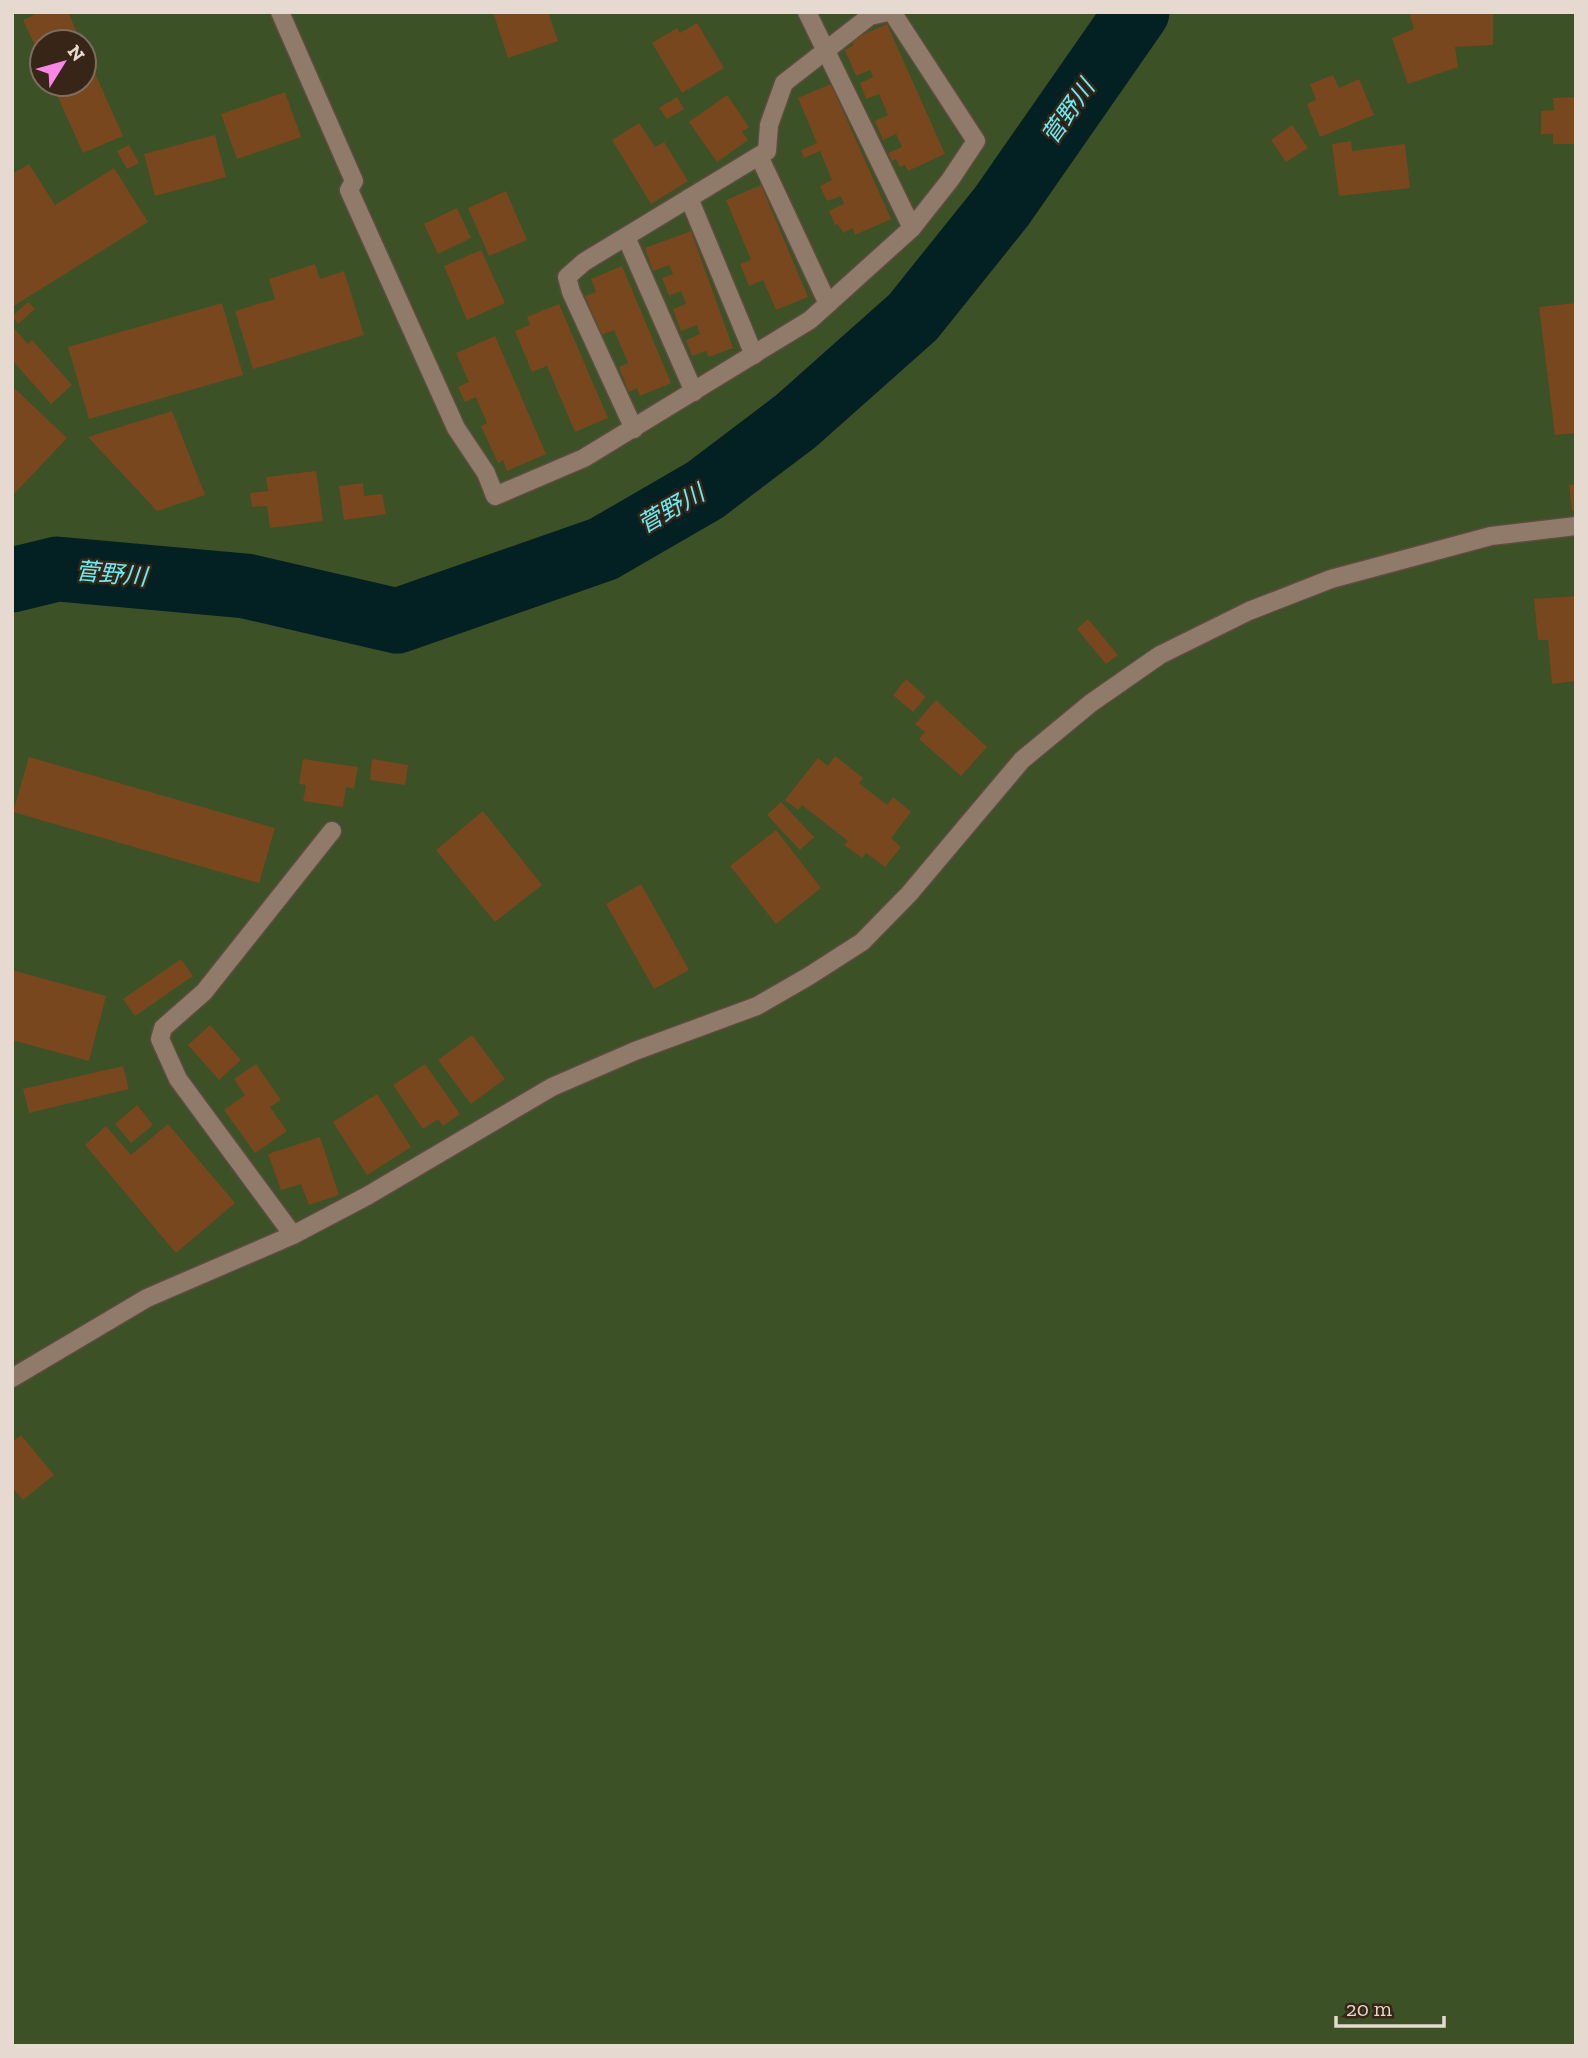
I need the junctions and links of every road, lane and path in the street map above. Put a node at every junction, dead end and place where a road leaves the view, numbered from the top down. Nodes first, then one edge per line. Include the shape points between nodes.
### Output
1 (280, 12) edge
2 (807, 12) edge
3 (890, 12) edge
4 (826, 50) junction
5 (759, 156) junction
6 (689, 198) junction
7 (912, 228) junction
8 (626, 237) junction
9 (828, 304) junction
10 (754, 355) junction
11 (694, 393) junction
12 (634, 429) junction
13 (1576, 526) edge
14 (331, 831) dead end
15 (293, 1236) junction
16 (12, 1378) edge

1 - 12 street via 354,181 349,190 456,428 495,496 584,457
2 - 4 street
3 - 4 street via 870,16
3 - 7 street via 976,141
4 - 5 street via 784,83 769,125 767,151
4 - 7 street
5 - 6 street
5 - 9 street
6 - 8 street
6 - 10 street
7 - 9 street
8 - 11 street
8 - 12 street via 567,277
9 - 10 street
10 - 11 street
11 - 12 street
13 - 15 street via 1491,536 1331,579 1249,611 1160,655 1091,703 1022,760 909,894 862,942 757,1006 552,1087 444,1154
14 - 15 street via 204,992 163,1028 160,1039 178,1079
15 - 16 street via 147,1298

